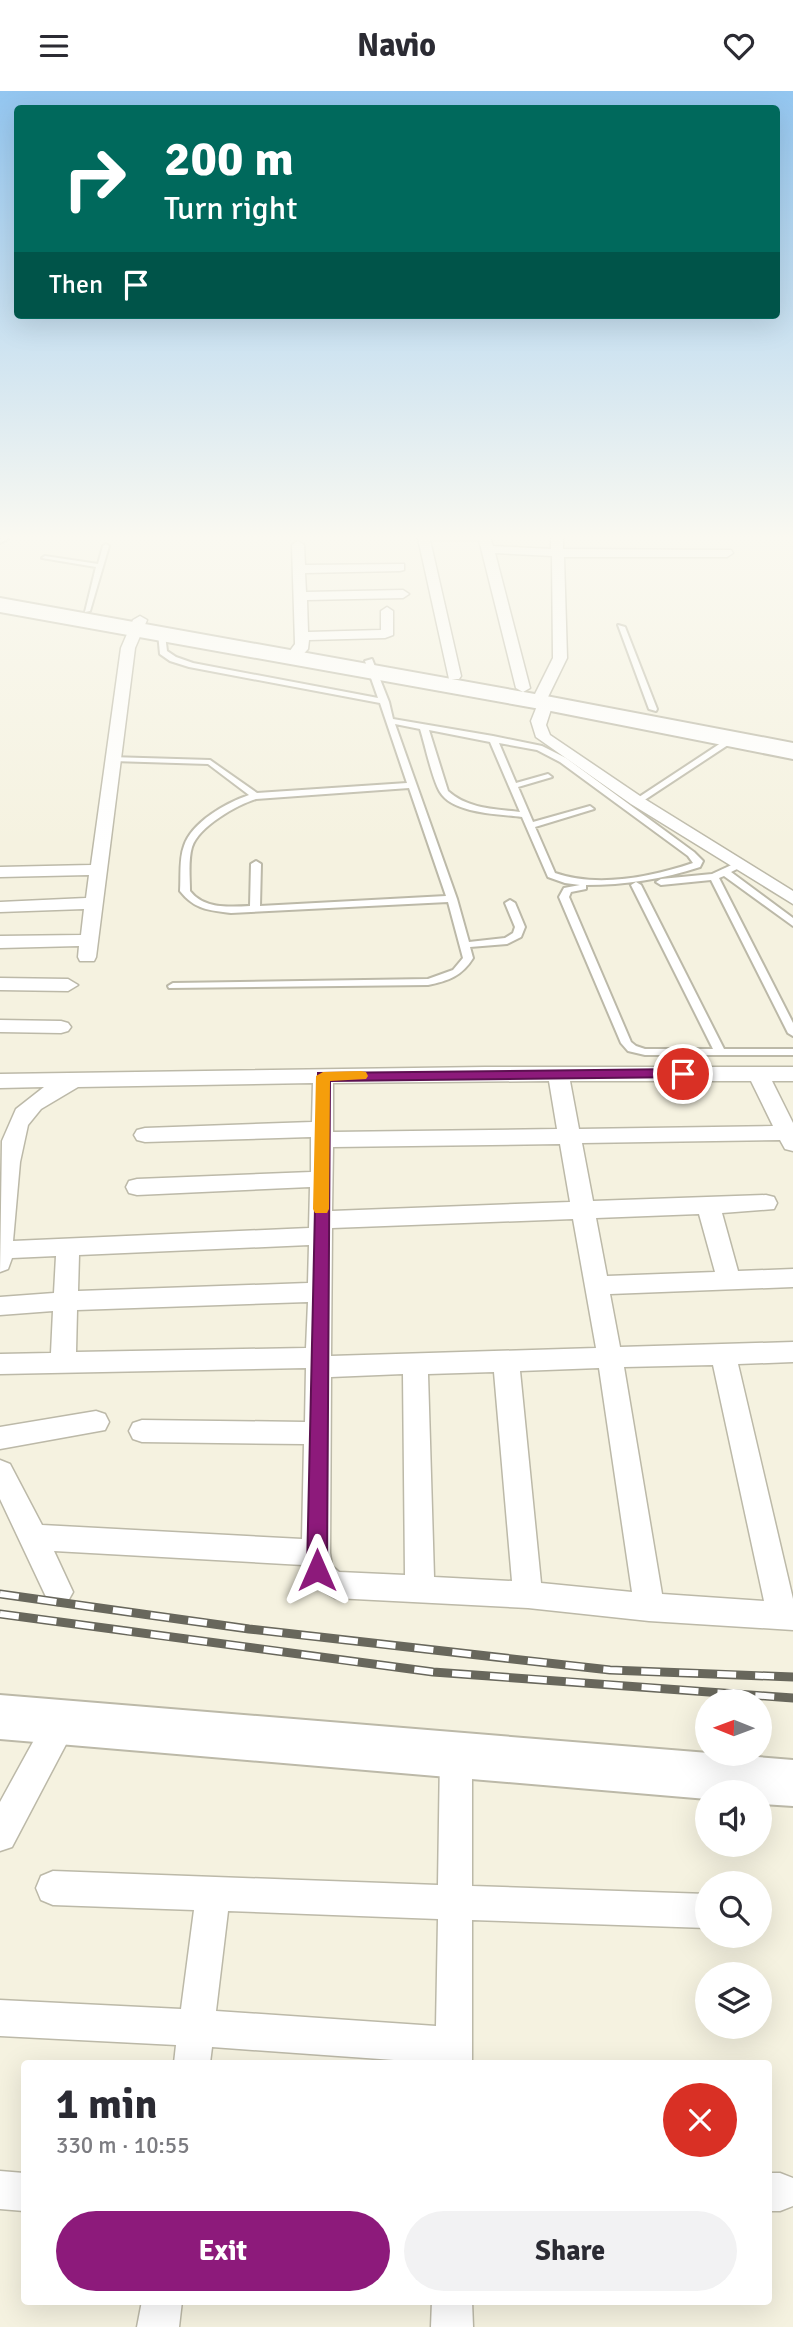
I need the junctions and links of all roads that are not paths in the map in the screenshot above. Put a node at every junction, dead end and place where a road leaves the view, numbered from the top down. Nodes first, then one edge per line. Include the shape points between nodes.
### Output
1 (132, 638) edge
2 (161, 638) edge
3 (196, 638) edge
4 (227, 638) edge
5 (298, 638) edge
6 (311, 638) edge
7 (446, 638) edge
8 (518, 638) edge
9 (560, 638) edge
10 (625, 638) edge
11 (298, 648) junction
12 (372, 667) junction
13 (454, 676) junction
14 (538, 696) junction
15 (385, 702) junction
16 (653, 709) junction
17 (392, 722) junction
18 (424, 727) junction
19 (793, 732) edge
20 (494, 738) junction
21 (730, 741) junction
22 (793, 751) edge
23 (113, 759) junction
24 (548, 777) dead end
25 (413, 785) junction
26 (514, 786) junction
27 (256, 796) junction
28 (637, 801) junction
29 (590, 809) dead end
30 (525, 815) junction
31 (529, 826) junction
32 (256, 864) dead end
33 (732, 869) junction
34 (99, 870) junction
35 (0, 872) edge
36 (714, 877) junction
37 (636, 885) junction
38 (452, 899) junction
39 (793, 899) edge
40 (510, 903) dead end
41 (94, 904) junction
42 (0, 907) edge
43 (256, 908) junction
44 (793, 923) edge
45 (0, 942) edge
46 (464, 945) junction
47 (88, 949) joint
48 (0, 984) edge
49 (68, 985) dead end
50 (173, 986) dead end
51 (0, 1027) edge
52 (61, 1027) dead end
53 (793, 1033) edge
54 (720, 1052) junction
55 (793, 1052) edge
56 (558, 1074) junction
57 (758, 1074) junction
58 (793, 1074) edge
59 (323, 1076) junction
60 (75, 1080) junction
61 (0, 1081) edge
62 (145, 1135) dead end
63 (322, 1135) junction
64 (569, 1136) junction
65 (790, 1139) edge
66 (322, 1179) junction
67 (137, 1187) dead end
68 (766, 1203) dead end
69 (708, 1205) junction
70 (583, 1209) junction
71 (321, 1228) junction
72 (68, 1247) junction
73 (1, 1256) edge
74 (793, 1278) edge
75 (729, 1280) junction
76 (597, 1285) junction
77 (320, 1292) junction
78 (65, 1300) junction
79 (0, 1305) edge
80 (793, 1352) edge
81 (723, 1355) junction
82 (610, 1359) junction
83 (506, 1362) junction
84 (63, 1363) junction
85 (319, 1363) junction
86 (0, 1364) edge
87 (415, 1364) junction
88 (96, 1422) dead end
89 (142, 1431) dead end
90 (318, 1433) junction
91 (0, 1437) edge
92 (0, 1472) edge
93 (34, 1537) junction
94 (316, 1553) junction
95 (420, 1590) junction
96 (58, 1592) dead end
97 (528, 1595) junction
98 (649, 1607) junction
99 (787, 1616) edge
100 (0, 1717) edge
101 (61, 1722) junction
102 (456, 1755) junction
103 (791, 1789) edge
104 (0, 1835) edge
105 (53, 1888) dead end
106 (213, 1893) junction
107 (455, 1902) junction
108 (695, 1911) edge
109 (0, 2018) edge
110 (196, 2028) junction
111 (454, 2054) edge
112 (192, 2060) edge
113 (0, 2190) edge
114 (21, 2192) edge
115 (161, 2305) edge
116 (452, 2305) edge
117 (158, 2327) edge
118 (452, 2327) edge

1 - 23 street
2 - 15 lane via 163,652 192,666
3 - 11 highway
4 - 11 highway
5 - 11 street
6 - 11 street
7 - 13 street
8 - 14 street
9 - 14 street via 560,658
10 - 16 lane
11 - 12 highway
12 - 13 highway
12 - 14 highway
12 - 15 lane
13 - 14 highway
14 - 16 highway
14 - 21 highway
14 - 28 street via 539,731 545,738
15 - 17 lane
16 - 19 highway
17 - 18 lane
17 - 25 lane
18 - 20 lane
18 - 30 lane via 450,799 463,806
20 - 26 lane
20 - 31 lane via 539,748 563,760 698,861 677,872 563,881 551,875
21 - 22 highway
21 - 28 lane
23 - 27 lane via 210,762
23 - 34 street
24 - 26 lane
25 - 27 lane
25 - 38 lane
26 - 30 lane
27 - 43 lane via 238,802 192,838 187,849 185,891 193,901 208,907
28 - 33 street
29 - 31 lane
30 - 31 lane
32 - 43 lane
33 - 36 lane
33 - 39 street
33 - 44 lane
34 - 35 street
34 - 41 street
36 - 37 lane
36 - 53 lane
37 - 54 lane
37 - 54 lane via 577,888 564,893 626,1043 645,1052
38 - 43 lane
38 - 46 lane
40 - 46 lane via 520,927 518,935 507,941
41 - 42 street
41 - 47 street
45 - 47 street
46 - 50 lane via 467,958 463,968 450,978 428,982
48 - 49 street
51 - 52 street
54 - 55 lane
56 - 57 street
56 - 59 street
56 - 64 street
57 - 58 street
57 - 65 street
59 - 60 street
59 - 63 street
60 - 61 street
60 - 73 street via 34,1102 21,1117 14,1138
62 - 63 street
63 - 64 street
63 - 66 street
64 - 65 street
64 - 70 street
66 - 67 street
66 - 71 street
68 - 69 street
69 - 70 street
69 - 75 street
70 - 71 street
70 - 76 street
71 - 72 street
71 - 77 street
72 - 73 street
72 - 78 street
74 - 75 street
75 - 76 street
76 - 82 street
77 - 78 street
77 - 85 street
78 - 79 street
78 - 84 street
80 - 81 street
81 - 82 street
81 - 99 street
82 - 83 street
82 - 98 street
83 - 87 street
83 - 97 street
84 - 85 street
84 - 86 street
85 - 87 street
85 - 90 street
87 - 95 street
88 - 91 street
89 - 90 street
90 - 94 street
92 - 93 street
93 - 94 street
93 - 96 street
94 - 95 street via 317,1570 335,1585
95 - 97 street
97 - 98 street
98 - 99 street
100 - 101 main road
101 - 102 main road
101 - 104 street
102 - 103 main road
102 - 107 street
105 - 106 street
106 - 107 street
106 - 110 street
107 - 108 street
107 - 111 street
109 - 110 street
110 - 111 street
110 - 112 street
113 - 114 street
115 - 117 street
116 - 118 street

